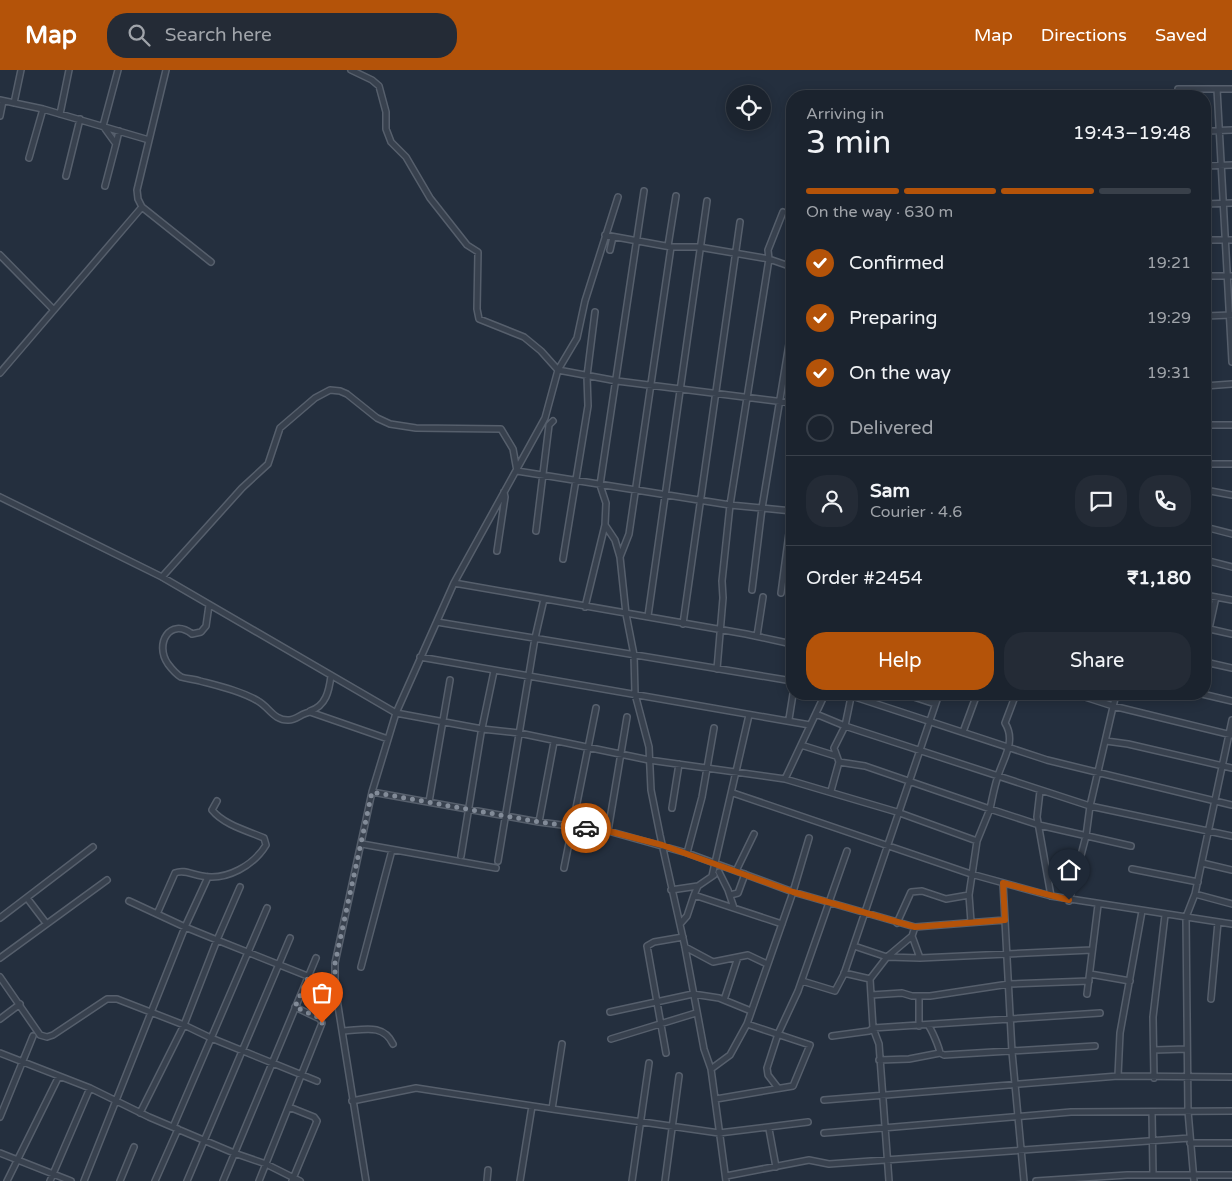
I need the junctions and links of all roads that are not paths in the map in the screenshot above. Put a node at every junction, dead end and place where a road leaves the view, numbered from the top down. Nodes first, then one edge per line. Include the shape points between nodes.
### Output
1 (22, 70) edge
2 (69, 70) edge
3 (118, 70) edge
4 (166, 70) edge
5 (351, 70) edge
6 (1232, 88) edge
7 (1178, 89) dead end
8 (1217, 89) junction
9 (2, 100) edge
10 (14, 103) junction
11 (43, 109) junction
12 (60, 114) junction
13 (0, 116) edge
14 (80, 120) junction
15 (103, 126) junction
16 (1232, 130) edge
17 (119, 131) junction
18 (1211, 131) edge
19 (1220, 131) junction
20 (149, 140) junction
21 (116, 144) junction
22 (30, 158) dead end
23 (1232, 165) edge
24 (1211, 166) edge
25 (1222, 166) junction
26 (66, 176) dead end
27 (105, 186) dead end
28 (644, 192) dead end
29 (676, 196) dead end
30 (618, 197) dead end
31 (707, 201) dead end
32 (1223, 203) junction
33 (1232, 203) edge
34 (1211, 204) edge
35 (142, 207) junction
36 (783, 212) dead end
37 (740, 222) dead end
38 (605, 235) junction
39 (613, 237) junction
40 (1211, 240) edge
41 (1225, 240) junction
42 (1232, 240) edge
43 (637, 241) junction
44 (670, 246) junction
45 (699, 247) junction
46 (610, 250) dead end
47 (736, 253) junction
48 (0, 255) edge
49 (769, 259) junction
50 (211, 262) dead end
51 (786, 265) edge
52 (1211, 276) edge
53 (1230, 276) edge
54 (54, 309) junction
55 (595, 312) dead end
56 (1231, 315) edge
57 (1211, 316) edge
58 (1232, 352) edge
59 (786, 361) edge
60 (1232, 362) edge
61 (558, 370) junction
62 (0, 373) edge
63 (587, 376) junction
64 (617, 381) junction
65 (1232, 384) edge
66 (651, 385) junction
67 (1211, 386) edge
68 (679, 388) junction
69 (716, 393) junction
70 (748, 398) junction
71 (779, 401) junction
72 (786, 402) edge
73 (553, 421) dead end
74 (1211, 425) edge
75 (1232, 425) edge
76 (1211, 464) edge
77 (1232, 464) edge
78 (517, 471) junction
79 (543, 475) junction
80 (576, 480) junction
81 (600, 485) junction
82 (636, 489) junction
83 (1211, 491) edge
84 (504, 492) junction
85 (664, 494) junction
86 (1232, 495) edge
87 (0, 497) edge
88 (699, 498) junction
89 (730, 505) junction
90 (762, 508) junction
91 (786, 510) edge
92 (605, 525) junction
93 (1211, 529) edge
94 (536, 531) dead end
95 (1232, 534) edge
96 (497, 551) dead end
97 (786, 556) edge
98 (620, 557) junction
99 (562, 559) dead end
100 (1211, 562) edge
101 (1232, 567) edge
102 (162, 578) junction
103 (454, 583) junction
104 (752, 590) dead end
105 (781, 593) dead end
106 (1211, 596) edge
107 (1216, 597) junction
108 (763, 598) dead end
109 (544, 599) junction
110 (1232, 600) edge
111 (209, 605) junction
112 (585, 607) junction
113 (626, 614) junction
114 (1211, 615) edge
115 (648, 616) junction
116 (438, 622) junction
117 (683, 624) junction
118 (1211, 630) edge
119 (721, 631) junction
120 (1232, 634) edge
121 (757, 636) junction
122 (535, 638) junction
123 (786, 643) edge
124 (634, 655) junction
125 (420, 657) junction
126 (1211, 663) edge
127 (1232, 668) edge
128 (717, 669) junction
129 (494, 671) junction
130 (331, 676) junction
131 (529, 677) junction
132 (450, 680) dead end
133 (786, 680) edge
134 (635, 694) junction
135 (1211, 696) edge
136 (792, 700) edge
137 (822, 700) edge
138 (848, 700) edge
139 (864, 700) edge
140 (923, 700) edge
141 (937, 700) edge
142 (975, 700) edge
143 (1014, 700) edge
144 (1094, 700) edge
145 (1114, 700) edge
146 (1232, 701) edge
147 (935, 704) junction
148 (1113, 706) junction
149 (596, 708) dead end
150 (310, 712) junction
151 (396, 713) junction
152 (816, 714) junction
153 (749, 715) junction
154 (627, 717) dead end
155 (789, 719) junction
156 (930, 720) junction
157 (1232, 720) edge
158 (443, 722) junction
159 (810, 725) junction
160 (845, 726) junction
161 (714, 728) dead end
162 (482, 729) junction
163 (519, 732) junction
164 (962, 732) junction
165 (1230, 734) edge
166 (388, 739) junction
167 (1106, 741) junction
168 (554, 742) junction
169 (801, 745) junction
170 (1009, 748) junction
171 (588, 749) junction
172 (918, 752) junction
173 (620, 755) junction
174 (837, 759) junction
175 (649, 760) junction
176 (679, 764) junction
177 (1222, 765) junction
178 (708, 767) junction
179 (1232, 768) edge
180 (737, 771) junction
181 (1097, 772) junction
182 (998, 777) junction
183 (785, 778) junction
184 (908, 781) junction
185 (831, 791) junction
186 (1040, 791) junction
187 (372, 792) junction
188 (733, 793) junction
189 (217, 801) dead end
190 (429, 802) junction
191 (1215, 802) junction
192 (1232, 805) edge
193 (1090, 806) junction
194 (468, 808) junction
195 (672, 808) dead end
196 (990, 809) junction
197 (897, 812) junction
198 (504, 816) junction
199 (539, 822) junction
200 (1040, 825) junction
201 (572, 826) junction
202 (608, 831) junction
203 (1209, 831) junction
204 (754, 834) dead end
205 (1086, 836) junction
206 (1232, 836) edge
207 (809, 838) dead end
208 (977, 841) junction
209 (362, 844) junction
210 (662, 845) junction
211 (886, 846) junction
212 (1131, 846) dead end
213 (93, 847) dead end
214 (392, 850) junction
215 (846, 851) dead end
216 (687, 853) junction
217 (460, 856) dead end
218 (498, 861) dead end
219 (714, 863) junction
220 (1202, 863) junction
221 (496, 868) dead end
222 (564, 868) dead end
223 (727, 868) junction
224 (1132, 869) dead end
225 (1232, 870) edge
226 (736, 871) junction
227 (719, 872) junction
228 (745, 874) junction
229 (971, 874) junction
230 (712, 876) junction
231 (208, 877) junction
232 (107, 880) dead end
233 (1198, 882) junction
234 (1003, 883) junction
235 (698, 886) junction
236 (240, 887) dead end
237 (670, 890) junction
238 (793, 892) junction
239 (1195, 894) junction
240 (694, 895) junction
241 (730, 895) junction
242 (969, 895) junction
243 (1051, 896) junction
244 (27, 898) junction
245 (1069, 900) junction
246 (129, 901) dead end
247 (828, 902) junction
248 (1098, 904) junction
249 (1232, 904) edge
250 (267, 908) dead end
251 (734, 908) junction
252 (864, 912) junction
253 (1142, 912) junction
254 (157, 914) junction
255 (1165, 915) junction
256 (1186, 917) junction
257 (0, 918) edge
258 (1005, 920) junction
259 (971, 922) junction
260 (1218, 922) junction
261 (46, 923) junction
262 (897, 923) junction
263 (680, 924) junction
264 (782, 924) junction
265 (1232, 924) edge
266 (185, 927) junction
267 (915, 927) junction
268 (912, 936) junction
269 (290, 938) dead end
270 (683, 938) junction
271 (217, 940) junction
272 (854, 946) junction
273 (685, 947) junction
274 (1092, 950) junction
275 (248, 952) junction
276 (1007, 954) junction
277 (738, 957) junction
278 (887, 957) junction
279 (0, 958) edge
280 (316, 958) dead end
281 (920, 958) junction
282 (277, 964) junction
283 (767, 964) junction
284 (361, 967) dead end
285 (844, 973) junction
286 (1090, 974) junction
287 (0, 977) edge
288 (308, 978) junction
289 (870, 979) junction
290 (802, 981) junction
291 (1089, 981) junction
292 (1130, 981) junction
293 (1009, 984) junction
294 (335, 987) junction
295 (693, 994) junction
296 (1087, 994) dead end
297 (871, 995) junction
298 (919, 996) junction
299 (1210, 999) dead end
300 (724, 1000) junction
301 (656, 1002) junction
302 (20, 1004) junction
303 (295, 1007) junction
304 (752, 1010) junction
305 (151, 1012) junction
306 (610, 1012) dead end
307 (696, 1012) junction
308 (1100, 1013) dead end
309 (1012, 1018) junction
310 (0, 1019) edge
311 (660, 1023) junction
312 (747, 1024) junction
313 (184, 1025) junction
314 (919, 1026) junction
315 (928, 1026) junction
316 (873, 1028) junction
317 (344, 1031) junction
318 (778, 1034) junction
319 (32, 1036) dead end
320 (832, 1036) dead end
321 (211, 1038) junction
322 (611, 1039) dead end
323 (393, 1044) dead end
324 (562, 1044) dead end
325 (1095, 1046) dead end
326 (1187, 1049) junction
327 (242, 1050) junction
328 (1154, 1050) junction
329 (1012, 1052) junction
330 (0, 1053) edge
331 (666, 1053) dead end
332 (940, 1054) junction
333 (879, 1060) junction
334 (24, 1061) junction
335 (272, 1062) junction
336 (649, 1063) dead end
337 (711, 1068) junction
338 (58, 1076) junction
339 (303, 1076) junction
340 (678, 1076) dead end
341 (1118, 1076) junction
342 (1189, 1076) junction
343 (1232, 1077) edge
344 (1154, 1078) junction
345 (317, 1081) dead end
346 (1015, 1084) junction
347 (90, 1088) junction
348 (778, 1088) junction
349 (882, 1094) junction
350 (716, 1099) junction
351 (824, 1100) dead end
352 (116, 1101) junction
353 (352, 1101) junction
354 (532, 1106) junction
355 (289, 1108) junction
356 (552, 1109) junction
357 (1188, 1111) junction
358 (1232, 1111) edge
359 (1152, 1112) junction
360 (140, 1113) junction
361 (0, 1117) edge
362 (1018, 1117) junction
363 (640, 1122) junction
364 (808, 1122) dead end
365 (672, 1126) junction
366 (885, 1127) junction
367 (175, 1128) junction
368 (770, 1129) junction
369 (719, 1133) junction
370 (824, 1133) dead end
371 (203, 1140) junction
372 (1151, 1141) junction
373 (1190, 1141) junction
374 (1232, 1143) edge
375 (134, 1147) dead end
376 (1022, 1151) junction
377 (0, 1153) edge
378 (234, 1153) junction
379 (16, 1160) junction
380 (887, 1160) junction
381 (266, 1164) junction
382 (776, 1166) junction
383 (488, 1170) dead end
384 (54, 1173) junction
385 (1153, 1174) junction
386 (1194, 1174) junction
387 (1232, 1175) edge
388 (726, 1178) edge
389 (293, 1180) edge
390 (7, 1181) edge
391 (50, 1181) edge
392 (71, 1181) edge
393 (84, 1181) edge
394 (120, 1181) edge
395 (155, 1181) edge
396 (187, 1181) edge
397 (223, 1181) edge
398 (259, 1181) edge
399 (300, 1181) edge
400 (366, 1181) edge
401 (487, 1181) edge
402 (520, 1181) edge
403 (632, 1181) edge
404 (665, 1181) edge
405 (889, 1181) edge
406 (1024, 1181) edge
407 (1036, 1181) edge
408 (1194, 1181) edge

1 - 10 street
2 - 12 street
3 - 15 street
4 - 20 street
5 - 61 street via 379,86 391,142 406,157 430,198 467,245 478,252 476,298 479,319 524,337
6 - 8 street
7 - 8 street
8 - 19 street
9 - 10 street
9 - 13 street
10 - 11 street
11 - 12 street
11 - 22 street
12 - 14 street
14 - 15 street
14 - 26 street
15 - 17 street
15 - 21 street
16 - 19 street
17 - 20 street
17 - 21 street
18 - 19 street
19 - 25 street
20 - 35 street via 137,190
21 - 27 street
23 - 25 street
24 - 25 street
25 - 32 street
28 - 43 street
29 - 44 street
30 - 38 street
31 - 45 street
32 - 33 street
32 - 34 street
32 - 41 street
35 - 50 street
35 - 54 street
36 - 49 street via 768,250
37 - 47 street
38 - 39 street
38 - 61 street via 577,338
39 - 43 street
39 - 46 street
40 - 41 street
41 - 42 street
41 - 53 street
43 - 44 street
43 - 64 street
44 - 45 street
44 - 66 street
45 - 47 street
45 - 68 street
47 - 49 street
47 - 69 street
48 - 54 street
49 - 51 street
49 - 70 street
52 - 53 street
53 - 56 street
54 - 62 street
55 - 63 street
56 - 57 street
56 - 58 street
58 - 60 street
59 - 71 street
61 - 63 street
61 - 78 street via 545,418
63 - 64 street
63 - 80 street via 588,406
64 - 66 street
64 - 81 street
65 - 67 street
66 - 68 street
66 - 82 street
68 - 69 street
68 - 85 street
69 - 70 street
69 - 88 street
70 - 71 street
70 - 89 street
71 - 72 street
71 - 90 street
73 - 79 street
74 - 75 street
76 - 77 street
78 - 79 street
78 - 84 street
78 - 102 street via 513,449 501,429 424,429 390,424 340,390 330,390 315,398 280,428 268,464 242,488
79 - 80 street
79 - 94 street
80 - 81 street
80 - 99 street
81 - 82 street
81 - 92 street via 606,503
82 - 85 street
82 - 98 street via 629,534
83 - 86 street
84 - 96 street
84 - 103 street
85 - 88 street
85 - 115 street
87 - 102 street
88 - 89 street
88 - 117 street
89 - 90 street
89 - 119 street via 722,580
90 - 91 street
90 - 104 street
92 - 98 street via 615,540
92 - 112 street
93 - 95 street
97 - 105 street
98 - 113 street
100 - 101 street
102 - 111 street
103 - 109 street
103 - 116 street
106 - 107 street
107 - 110 street
107 - 114 street
108 - 121 street
109 - 112 street
109 - 122 street
111 - 130 street
111 - 150 street via 202,632 192,634 185,628 178,628 170,631 162,643 161,652 173,670 182,677 222,687 258,701 272,715 280,718 290,721
112 - 113 street
113 - 115 street
113 - 124 street
115 - 117 street
116 - 122 street
116 - 125 street
117 - 119 street
118 - 120 street
119 - 121 street
119 - 128 street
121 - 123 street
122 - 124 street
122 - 131 street
124 - 128 street
124 - 134 street
125 - 129 street
125 - 151 street
126 - 127 street
128 - 133 street
129 - 131 street
129 - 162 street
130 - 150 street via 325,701 319,709
130 - 151 street
131 - 134 street
131 - 163 street
132 - 158 street
134 - 153 street
134 - 175 street
135 - 146 street
136 - 155 street
137 - 152 street
138 - 160 street
139 - 156 street
140 - 147 street
141 - 147 street
142 - 164 street
143 - 170 street via 1005,723 1009,730
144 - 148 street
145 - 148 street
147 - 156 street
148 - 165 street
148 - 167 street
149 - 171 street
150 - 166 street
151 - 158 street
151 - 166 street
152 - 159 street
152 - 160 street
153 - 155 street
153 - 180 street
154 - 173 street
155 - 159 street
156 - 164 street
156 - 172 street
157 - 165 street
158 - 162 street
158 - 190 street
159 - 169 street
160 - 172 street
160 - 174 street via 836,744
161 - 178 street
162 - 163 street
162 - 194 street
163 - 168 street
163 - 198 street
164 - 170 street
165 - 177 street
166 - 187 street
167 - 177 street
167 - 181 street
168 - 171 street
168 - 199 street
169 - 174 street
169 - 183 street
170 - 181 street
170 - 182 street
171 - 173 street
171 - 201 street
172 - 182 street
172 - 184 street
173 - 175 street
173 - 202 street
174 - 184 street
174 - 185 street
175 - 176 street
175 - 210 street via 651,790
176 - 178 street
176 - 195 street
177 - 179 street
177 - 191 street
178 - 180 street
178 - 216 street
180 - 183 street
180 - 188 street
181 - 191 street
181 - 193 street
182 - 186 street
182 - 196 street
183 - 185 street
184 - 196 street
184 - 197 street
185 - 197 street
186 - 193 street
186 - 200 street via 1037,817
187 - 190 street
187 - 209 street
188 - 211 street
188 - 219 street
189 - 231 street via 212,810 214,813 229,824 264,838 266,845 252,864 219,877
190 - 194 street
191 - 192 street
191 - 203 street
193 - 203 street
193 - 205 street
194 - 198 street
194 - 217 street
196 - 200 street
196 - 208 street
197 - 208 street
197 - 211 street
198 - 199 street
198 - 218 street
199 - 201 street
200 - 205 street
200 - 243 street
201 - 202 street
201 - 222 street
202 - 210 street
203 - 206 street
203 - 220 street
204 - 226 street
205 - 212 street
205 - 245 street
207 - 238 street
208 - 229 street
209 - 214 street
209 - 294 street via 335,963
210 - 216 street
210 - 237 street
211 - 229 street
211 - 252 street
213 - 244 street
214 - 221 street
214 - 284 street
215 - 247 street
216 - 219 street
219 - 223 street
219 - 230 street
220 - 225 street
220 - 233 street
223 - 226 street
223 - 227 street
224 - 233 street
226 - 228 street
227 - 230 street
227 - 241 street
228 - 238 street
228 - 241 street via 741,889
229 - 234 street
229 - 242 street
230 - 235 street
231 - 254 street via 182,871 175,873
231 - 266 street
232 - 261 street
233 - 239 street
234 - 243 street
234 - 258 street
235 - 237 street
235 - 240 street
236 - 271 street
237 - 263 street
238 - 247 street
238 - 264 street
239 - 249 street
239 - 256 street
240 - 251 street
240 - 263 street via 687,916
241 - 251 street
242 - 259 street
242 - 262 street via 946,899 911,892
243 - 245 street
244 - 257 street
244 - 261 street
245 - 248 street
246 - 254 street
247 - 252 street
247 - 290 street
248 - 253 street
248 - 274 street
250 - 275 street
251 - 264 street
252 - 262 street
252 - 272 street
253 - 255 street
253 - 292 street
254 - 266 street
255 - 256 street
255 - 328 street via 1153,1017
256 - 260 street
256 - 326 street
258 - 259 street
258 - 276 street
259 - 267 street
260 - 265 street
260 - 299 street
261 - 279 street
262 - 267 street
263 - 270 street
264 - 283 street
266 - 271 street
266 - 305 street
267 - 268 street
268 - 278 street
268 - 281 street
269 - 282 street
270 - 273 street
270 - 301 street via 647,946
271 - 275 street
271 - 313 street
272 - 278 street
272 - 285 street
273 - 277 street via 713,962
273 - 295 street
274 - 276 street
274 - 286 street
275 - 282 street
275 - 321 street
276 - 281 street
276 - 293 street
277 - 283 street via 754,957
277 - 300 street
278 - 281 street
278 - 289 street
280 - 288 street
282 - 288 street
282 - 327 street
283 - 304 street
285 - 289 street
285 - 290 street via 835,991
286 - 291 street
286 - 292 street
287 - 302 street
288 - 294 street
288 - 303 street
289 - 297 street
290 - 318 street
291 - 293 street
291 - 296 street
292 - 341 street via 1120,1033
293 - 298 street
293 - 309 street
294 - 317 street
295 - 300 street
295 - 301 street
295 - 307 street
297 - 298 street via 902,993
297 - 316 street
298 - 314 street
300 - 304 street
301 - 306 street
301 - 311 street
302 - 305 street via 40,1035 47,1037 107,999
302 - 310 street
303 - 335 street
303 - 339 street via 322,1020
304 - 312 street
305 - 313 street
305 - 352 street
307 - 311 street
307 - 337 street
308 - 309 street
309 - 315 street
309 - 329 street
311 - 322 street
311 - 331 street
312 - 318 street
312 - 337 street via 730,1056
313 - 321 street
313 - 360 street
314 - 315 street
314 - 316 street
315 - 332 street via 938,1042
316 - 320 street
316 - 333 street via 880,1044
317 - 323 street via 379,1030 390,1037
317 - 353 street
318 - 348 street via 767,1072
318 - 348 street via 810,1045 793,1086
319 - 334 street
321 - 327 street
321 - 367 street
324 - 356 street
325 - 329 street
326 - 328 street
326 - 342 street
327 - 335 street
327 - 371 street
328 - 344 street
329 - 332 street
329 - 346 street
330 - 334 street
332 - 333 street
333 - 349 street
334 - 338 street
334 - 361 street
335 - 339 street
335 - 378 street
336 - 363 street
337 - 350 street
338 - 347 street
338 - 379 street
339 - 345 street
339 - 355 street
340 - 365 street
341 - 344 street
341 - 346 street
342 - 343 street
342 - 344 street
342 - 357 street
346 - 349 street
346 - 362 street
347 - 352 street
347 - 384 street
348 - 350 street
349 - 351 street
349 - 366 street
350 - 369 street
352 - 360 street
352 - 393 street
353 - 354 street via 416,1088
353 - 400 street
354 - 356 street
354 - 402 street
355 - 381 street
355 - 389 street via 317,1121
356 - 363 street
357 - 358 street
357 - 359 street
357 - 373 street
359 - 362 street via 1106,1111
359 - 372 street
360 - 367 street
362 - 366 street
362 - 376 street
363 - 365 street
363 - 403 street
364 - 368 street
365 - 369 street
365 - 404 street
366 - 370 street
366 - 380 street
367 - 371 street
367 - 395 street
368 - 369 street
368 - 382 street
369 - 388 street
371 - 378 street
371 - 396 street
372 - 373 street
372 - 376 street
372 - 385 street
373 - 374 street
373 - 386 street
375 - 394 street
376 - 380 street
376 - 406 street
377 - 379 street
378 - 381 street
378 - 397 street
379 - 384 street
379 - 390 street
380 - 382 street via 829,1164 809,1160
380 - 405 street
381 - 389 street
381 - 398 street
382 - 388 street
383 - 401 street
384 - 391 street
384 - 392 street
385 - 386 street
385 - 407 street
386 - 387 street
386 - 408 street
389 - 399 street

